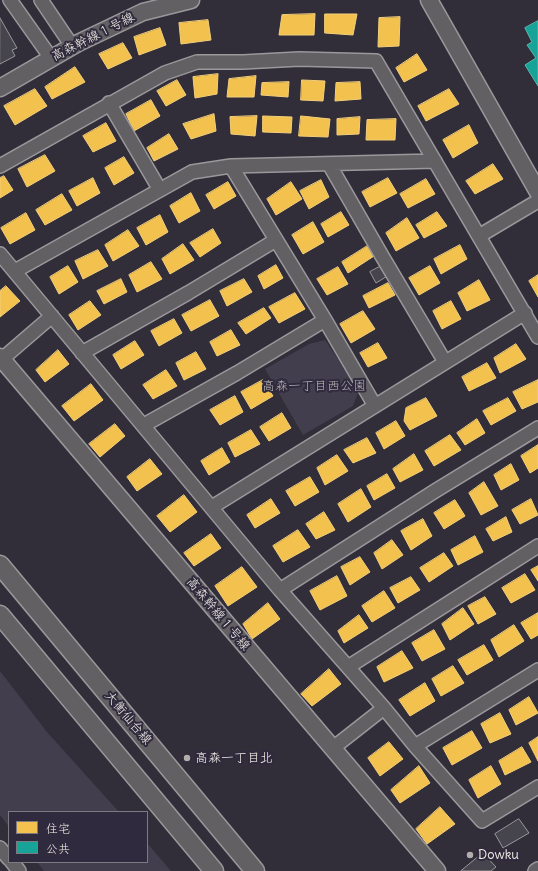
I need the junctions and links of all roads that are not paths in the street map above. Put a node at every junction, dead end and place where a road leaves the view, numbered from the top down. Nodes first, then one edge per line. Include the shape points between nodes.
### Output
1 (10, 0) edge
2 (41, 0) edge
3 (191, 0) edge
4 (428, 0) edge
5 (72, 46) junction
6 (51, 58) junction
7 (0, 88) edge
8 (110, 103) junction
9 (435, 161) junction
10 (329, 164) junction
11 (0, 166) edge
12 (231, 166) junction
13 (160, 190) junction
14 (538, 192) edge
15 (538, 201) edge
16 (479, 236) junction
17 (276, 240) junction
18 (0, 254) edge
19 (15, 271) junction
20 (525, 313) junction
21 (52, 316) junction
22 (325, 320) junction
23 (538, 337) edge
24 (82, 353) junction
25 (1, 358) edge
26 (446, 362) junction
27 (375, 406) junction
28 (144, 425) junction
29 (538, 428) edge
30 (212, 507) junction
31 (538, 546) edge
32 (0, 565) edge
33 (280, 590) junction
34 (0, 615) edge
35 (348, 667) junction
36 (538, 670) edge
37 (384, 708) junction
38 (415, 746) junction
39 (332, 748) junction
40 (538, 787) edge
41 (0, 848) edge
42 (8, 858) edge
43 (13, 863) edge
44 (538, 869) edge
45 (19, 871) edge
46 (214, 871) edge
47 (255, 871) edge
48 (437, 871) edge
49 (535, 871) edge

1 - 6 street
2 - 5 street
3 - 5 street, 高森幹線１号線 via 143,12
4 - 14 street
5 - 6 street, 高森幹線１号線
6 - 7 street, 高森幹線１号線
8 - 9 street via 165,73 197,62 299,59 376,61
8 - 11 street
8 - 13 street
9 - 10 street
9 - 16 street
10 - 12 street
10 - 26 street
12 - 13 street via 192,172
12 - 17 street
13 - 19 street
15 - 16 street
16 - 20 street
17 - 22 street
17 - 24 street
18 - 19 street
19 - 21 street
20 - 23 street
20 - 26 street
21 - 24 street
21 - 25 street
22 - 27 street
22 - 28 street
24 - 28 street
25 - 39 street, 高森幹線１号線
26 - 27 street
27 - 30 street
28 - 30 street
29 - 33 street
30 - 33 street
31 - 35 street
32 - 47 main road, 大衡仙台線
33 - 35 street
34 - 46 main road
35 - 37 street
36 - 38 street
37 - 38 street
37 - 39 street
38 - 40 street via 482,822
39 - 48 street, 高森幹線１号線
41 - 42 street
43 - 45 street
44 - 49 street

